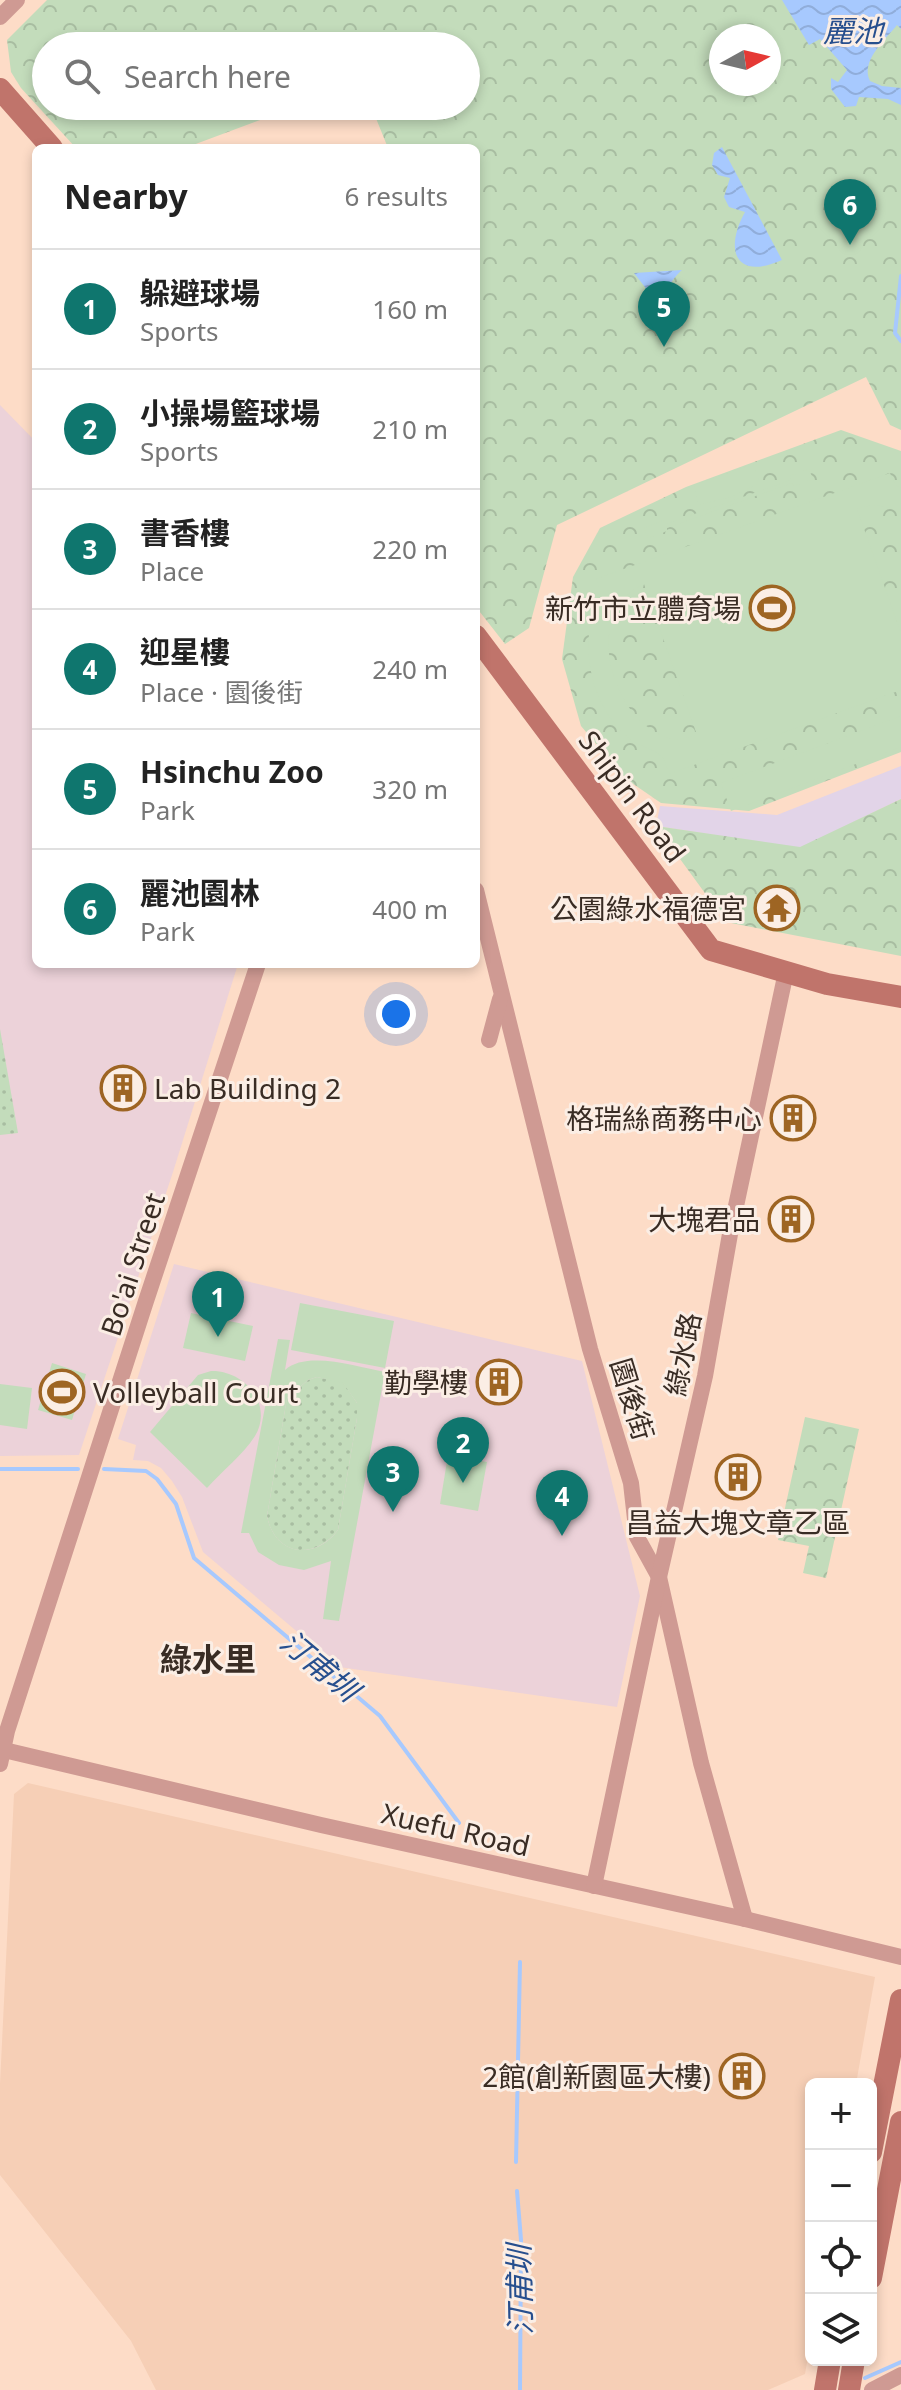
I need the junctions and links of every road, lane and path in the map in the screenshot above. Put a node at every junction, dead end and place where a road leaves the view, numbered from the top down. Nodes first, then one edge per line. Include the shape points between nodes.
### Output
1 (17, 0) edge
2 (0, 17) edge
3 (0, 89) edge
4 (48, 144) edge
5 (480, 641) edge
6 (480, 906) edge
7 (257, 968) edge
8 (786, 972) junction
9 (501, 993) junction
10 (901, 997) edge
11 (489, 1040) dead end
12 (659, 1577) junction
13 (1, 1754) edge
14 (594, 1886) junction
15 (745, 1919) junction
16 (901, 1957) edge
17 (901, 2000) edge
18 (901, 2122) edge
19 (871, 2150) edge
20 (897, 2164) edge
21 (877, 2252) edge
22 (829, 2366) edge
23 (901, 2375) edge
24 (825, 2390) edge
25 (872, 2390) edge

1 - 2 street
3 - 4 street
5 - 8 street, Shipin Road via 711,950
6 - 9 street, 園後街
7 - 13 street, Bo'ai Street
8 - 10 street, Shipin Road
8 - 12 street, 綠水路
9 - 11 street
9 - 12 street, 園後街 via 590,1349 631,1483 637,1537
12 - 14 street, 綠水路
12 - 15 street, 園後街 via 701,1763
13 - 14 street, Xuefu Road
14 - 15 street, Xuefu Road
15 - 16 street, Xuefu Road
17 - 19 street
18 - 20 street
20 - 21 street
22 - 24 street
23 - 25 street

